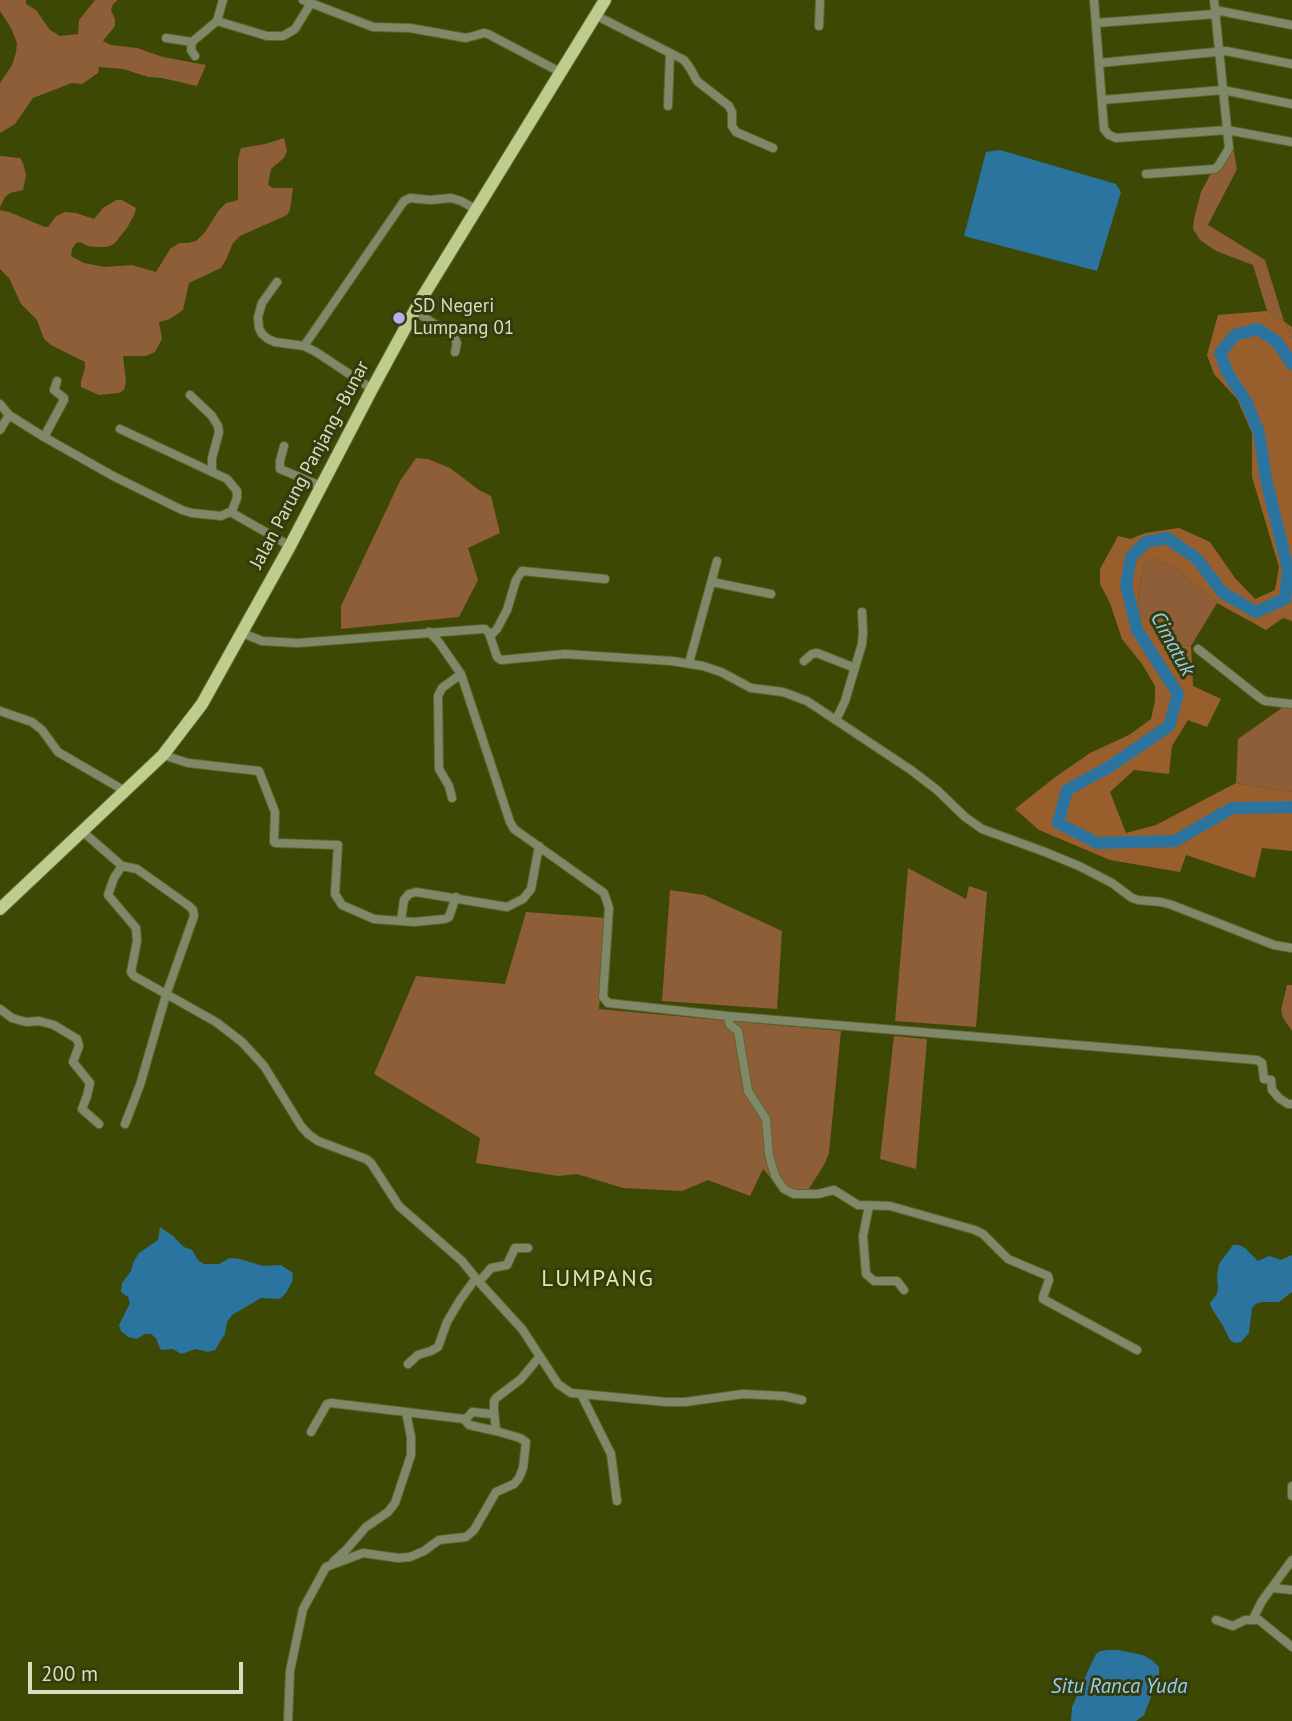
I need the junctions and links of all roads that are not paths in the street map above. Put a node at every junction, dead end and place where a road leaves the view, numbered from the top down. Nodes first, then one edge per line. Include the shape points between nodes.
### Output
1 (223, 0) edge
2 (605, 0) edge
3 (820, 0) edge
4 (1094, 0) edge
5 (307, 2) edge
6 (1215, 8) edge
7 (596, 15) junction
8 (216, 21) junction
9 (1096, 23) junction
10 (1292, 25) edge
11 (819, 26) dead end
12 (166, 38) dead end
13 (192, 42) junction
14 (1219, 52) junction
15 (670, 53) junction
16 (195, 56) dead end
17 (1099, 63) junction
18 (1292, 64) edge
19 (560, 72) junction
20 (1223, 90) junction
21 (1102, 100) junction
22 (1292, 104) edge
23 (668, 106) dead end
24 (1227, 130) junction
25 (1292, 142) edge
26 (773, 148) dead end
27 (1146, 174) dead end
28 (477, 210) junction
29 (277, 282) dead end
30 (415, 311) junction
31 (304, 346) junction
32 (455, 352) dead end
33 (57, 381) dead end
34 (372, 389) junction
35 (190, 395) dead end
36 (0, 404) edge
37 (9, 415) junction
38 (120, 429) dead end
39 (0, 430) edge
40 (44, 437) junction
41 (284, 446) dead end
42 (212, 472) junction
43 (321, 486) junction
44 (232, 511) junction
45 (290, 546) junction
46 (717, 561) dead end
47 (605, 579) dead end
48 (712, 582) junction
49 (771, 594) dead end
50 (862, 612) dead end
51 (429, 632) junction
52 (242, 633) junction
53 (490, 636) junction
54 (1198, 649) dead end
55 (804, 661) dead end
56 (689, 663) junction
57 (855, 668) junction
58 (461, 674) junction
59 (1292, 704) edge
60 (0, 711) edge
61 (835, 720) junction
62 (163, 755) junction
63 (125, 791) junction
64 (452, 798) dead end
65 (82, 831) junction
66 (538, 846) junction
67 (122, 866) junction
68 (456, 897) junction
69 (0, 909) edge
70 (401, 921) junction
71 (1292, 948) edge
72 (166, 995) junction
73 (0, 1009) edge
74 (727, 1016) junction
75 (1292, 1104) edge
76 (99, 1124) dead end
77 (125, 1124) dead end
78 (869, 1206) junction
79 (527, 1248) dead end
80 (478, 1280) junction
81 (904, 1290) dead end
82 (1137, 1350) dead end
83 (540, 1356) junction
84 (408, 1364) dead end
85 (581, 1394) junction
86 (802, 1400) dead end
87 (494, 1411) junction
88 (406, 1412) junction
89 (464, 1419) junction
90 (496, 1431) junction
91 (311, 1432) dead end
92 (1292, 1486) edge
93 (1292, 1496) edge
94 (617, 1501) dead end
95 (1292, 1560) edge
96 (330, 1564) junction
97 (1273, 1588) junction
98 (1292, 1590) edge
99 (1252, 1619) junction
100 (1216, 1620) dead end
101 (1292, 1647) edge
102 (288, 1721) edge

1 - 8 street
2 - 7 main road, Jalan Parung Panjang–Bunar
3 - 11 street
4 - 9 street
5 - 8 street via 295,29 284,36 267,36
5 - 19 street via 373,27 466,38 488,34
6 - 9 street
6 - 10 street
6 - 14 street
7 - 15 street
7 - 19 main road, Jalan Parung Panjang–Bunar
8 - 13 street
9 - 17 street
12 - 13 street
13 - 16 street
14 - 17 street
14 - 18 street
14 - 20 street
15 - 23 street
15 - 26 street via 684,60 696,81 729,106 736,132
17 - 21 street
19 - 28 main road, Jalan Parung Panjang–Bunar
20 - 21 street
20 - 22 street
20 - 24 street
21 - 24 street via 1104,129 1116,138
24 - 25 street
24 - 27 street via 1228,148 1215,169
28 - 30 main road, Jalan Parung Panjang–Bunar
28 - 31 street via 451,198 404,201
29 - 31 street via 262,303 259,328 275,342
30 - 32 street via 454,337
30 - 34 main road, Jalan Parung Panjang–Bunar
31 - 34 street
33 - 40 street via 54,390 64,400
34 - 43 main road, Jalan Parung Panjang–Bunar
35 - 42 street via 218,426
36 - 37 street
37 - 39 street
37 - 40 street
38 - 42 street
40 - 44 street via 182,510 221,516
41 - 43 street via 280,469
42 - 44 street via 227,479 237,491
43 - 45 main road, Jalan Parung Panjang–Bunar
44 - 45 street
45 - 52 main road, Jalan Parung Panjang–Bunar
46 - 48 street
47 - 53 street via 522,571 507,610
48 - 49 street
48 - 56 street
50 - 57 street
51 - 52 street via 298,643 262,641
51 - 53 street via 485,629
51 - 58 street
52 - 62 main road, Jalan Parung Panjang–Bunar via 202,704
53 - 56 street via 501,660 565,654
54 - 59 street via 1265,701
55 - 57 street via 817,653
56 - 61 street via 721,672 751,688 800,698
57 - 61 street
58 - 64 street via 438,696 437,759
58 - 66 street via 510,822
60 - 63 street via 32,722 58,752
61 - 71 street via 911,769 982,829 1079,866 1138,901 1172,905 1275,946
62 - 63 main road, Jalan Parung Panjang–Bunar
62 - 70 street via 188,763 259,771 275,812 274,842 338,845 335,894 342,905 374,919
63 - 65 main road, Jalan Parung Panjang–Bunar
65 - 67 street
65 - 69 main road, Jalan Parung Panjang–Bunar
66 - 68 street via 531,889 523,899 507,907
66 - 74 street via 604,893 609,908 605,1001
67 - 72 street via 108,895 136,928 131,972
67 - 72 street via 137,869 193,910
68 - 70 street via 445,919
68 - 70 street via 409,894
72 - 77 street
72 - 80 street via 242,1042 264,1066 301,1126 318,1141 370,1163 400,1206
73 - 76 street via 12,1018 54,1025 77,1039 73,1062 90,1083 82,1109
74 - 75 street via 1257,1060 1262,1063 1264,1079 1271,1080 1272,1090
74 - 78 street via 738,1031 748,1091 766,1119 769,1155 784,1189 794,1194 834,1190 858,1205
78 - 81 street via 863,1236 866,1274 874,1281 897,1281
78 - 82 street via 890,1206 983,1234 1008,1259 1048,1276 1044,1299
79 - 80 street via 515,1248 507,1265 491,1268
80 - 83 street
80 - 84 street via 460,1300 438,1347
83 - 85 street via 558,1384
83 - 87 street via 521,1379 496,1398
85 - 86 street via 666,1402 743,1394
85 - 94 street via 611,1454
87 - 89 street via 487,1415 472,1412
87 - 90 street
88 - 89 street
88 - 91 street via 331,1403
88 - 96 street via 411,1455 395,1503
89 - 90 street via 469,1425
90 - 96 street via 526,1442 523,1468 514,1484 494,1495 470,1535 439,1540 410,1557 363,1553
92 - 93 street
95 - 97 street
96 - 102 street via 303,1609 290,1671
97 - 98 street
97 - 99 street
99 - 100 street via 1233,1626
99 - 101 street via 1264,1623

